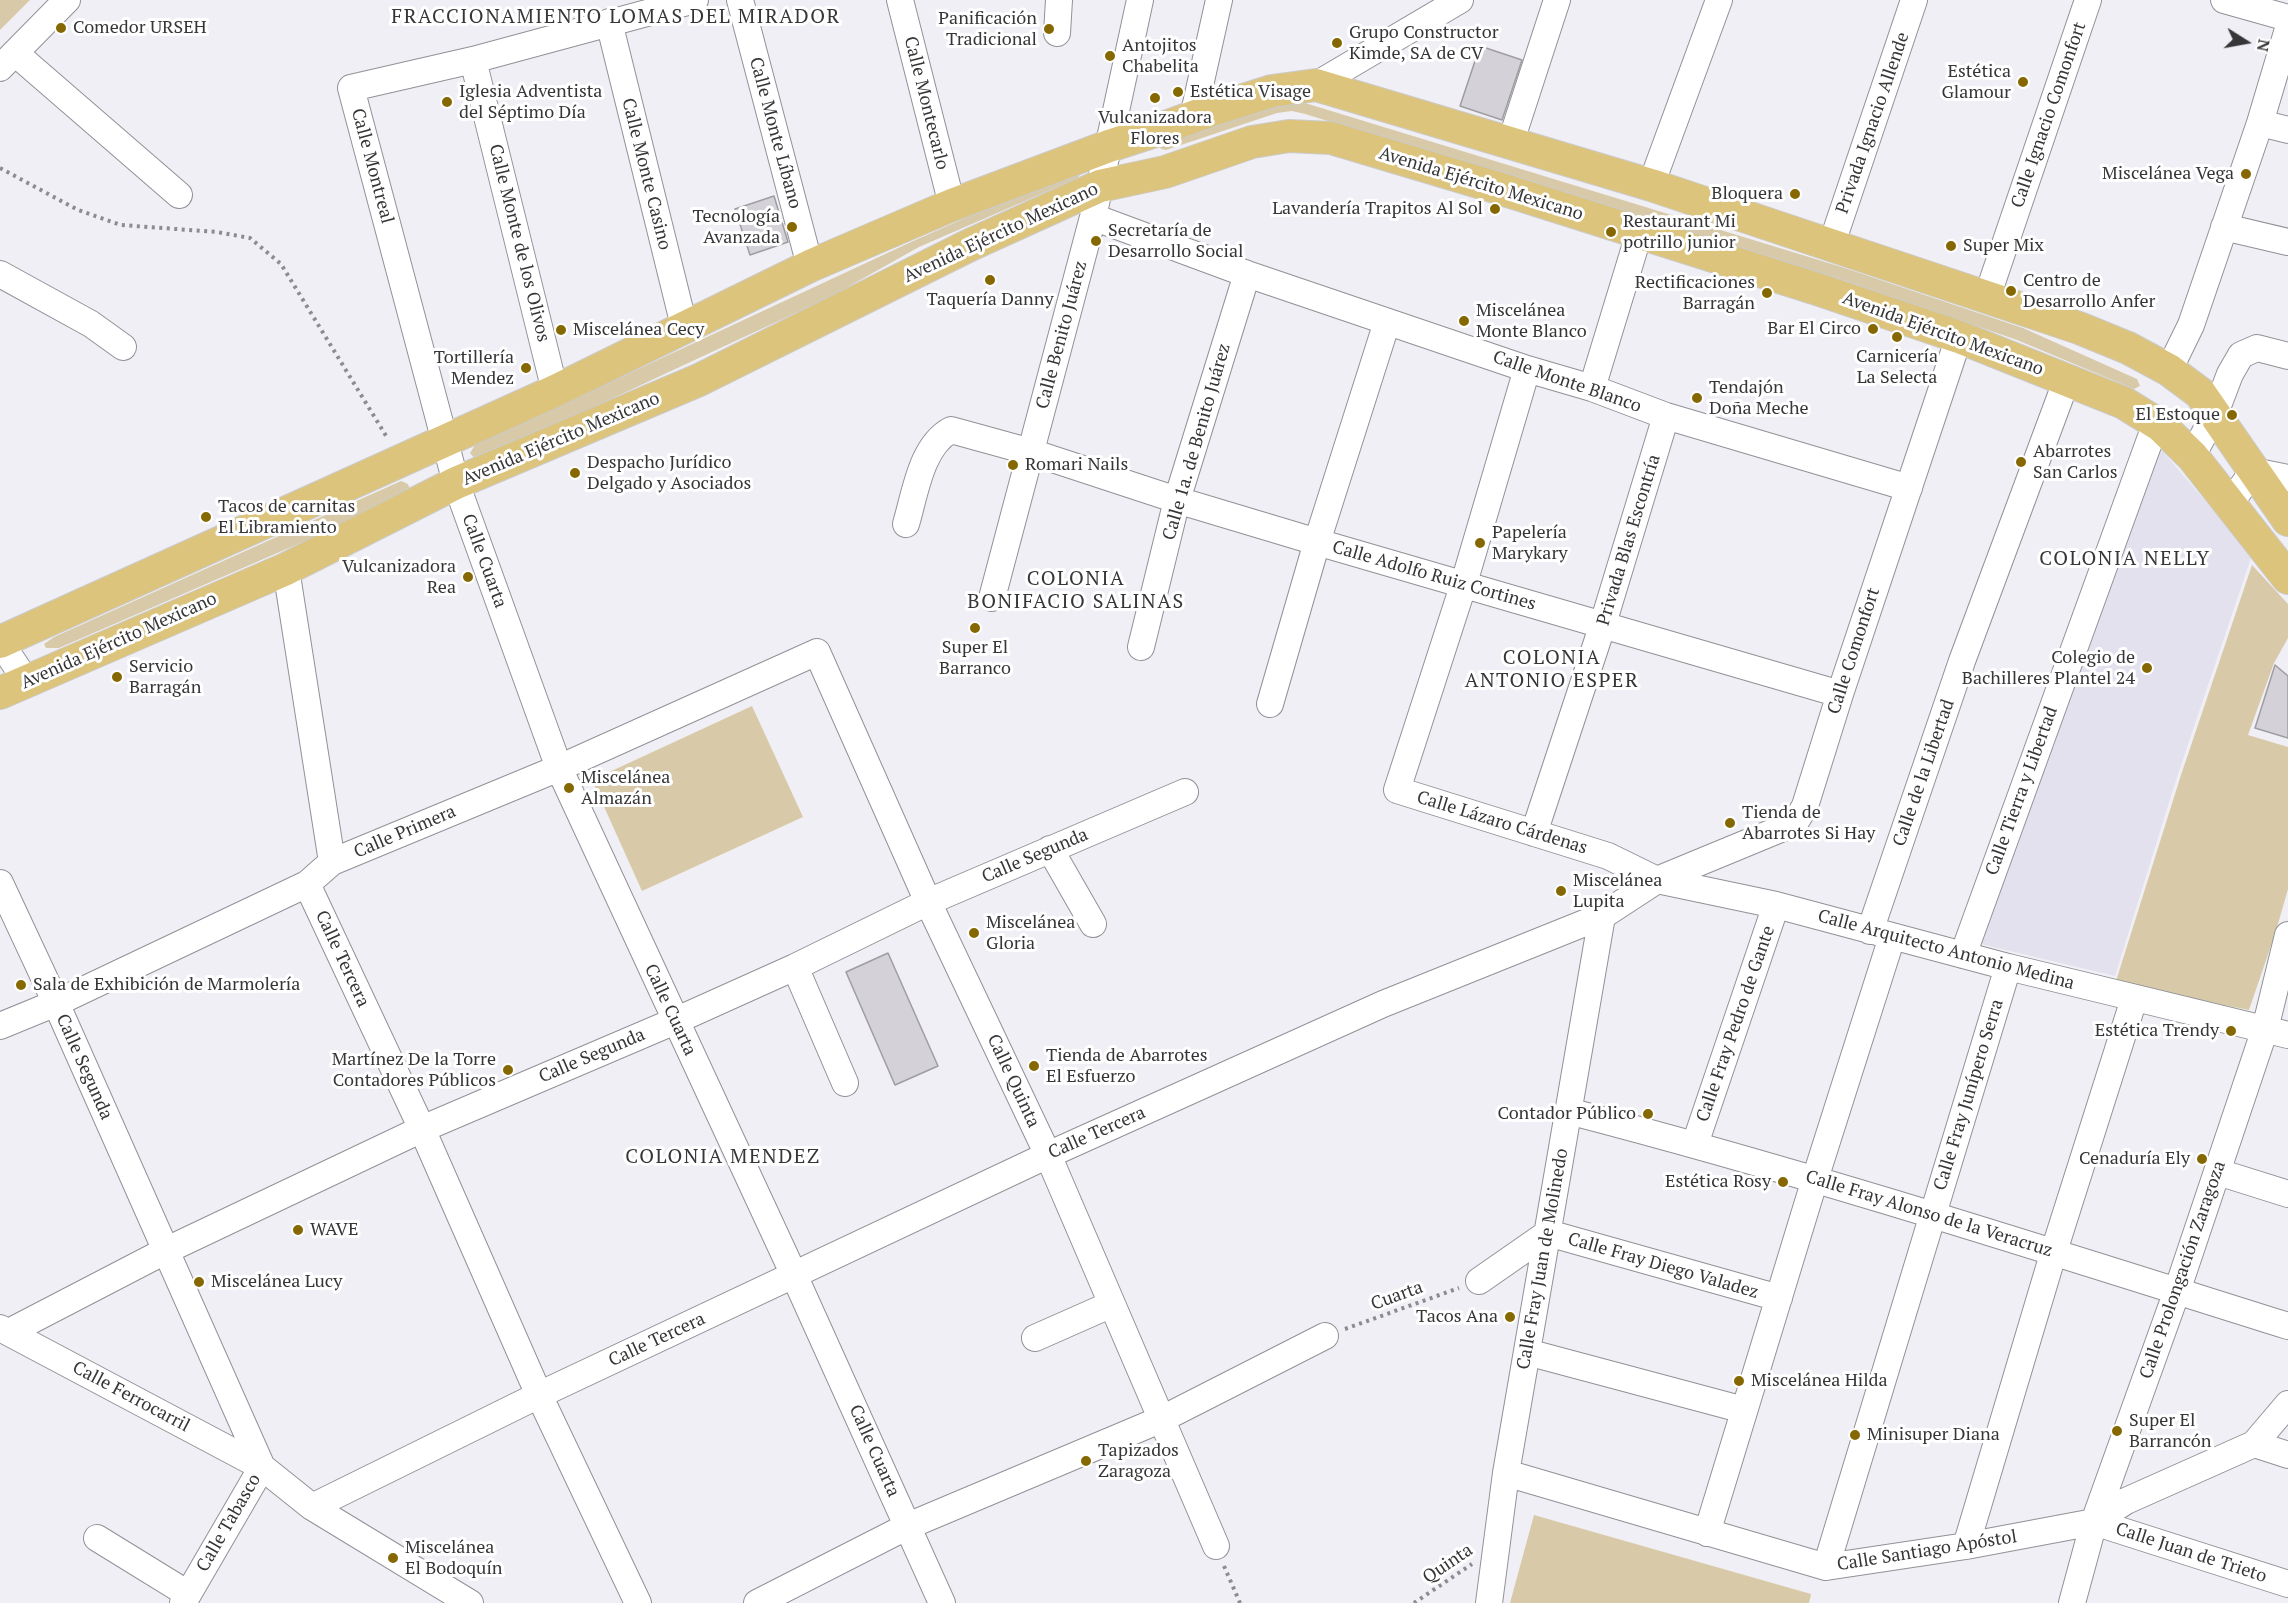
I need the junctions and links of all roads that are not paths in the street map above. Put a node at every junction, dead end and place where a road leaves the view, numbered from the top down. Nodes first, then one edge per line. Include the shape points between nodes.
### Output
1 (67, 0) edge
2 (695, 0) edge
3 (740, 0) edge
4 (900, 0) edge
5 (1059, 0) edge
6 (1140, 0) edge
7 (1219, 0) edge
8 (1461, 0) edge
9 (1557, 0) edge
10 (1719, 0) edge
11 (1914, 0) edge
12 (2088, 0) edge
13 (2224, 0) edge
14 (2288, 18) edge
15 (609, 22) junction
16 (2288, 29) edge
17 (1057, 33) dead end
18 (473, 60) junction
19 (7, 61) edge
20 (1316, 85) junction
21 (1193, 117) junction
22 (2260, 123) junction
23 (2288, 130) edge
24 (1511, 141) junction
25 (1109, 146) junction
26 (1651, 185) junction
27 (1100, 186) junction
28 (179, 195) dead end
29 (952, 205) junction
30 (1093, 217) junction
31 (2224, 227) junction
32 (1639, 234) junction
33 (2288, 242) edge
34 (1831, 246) junction
35 (810, 266) junction
36 (0, 274) edge
37 (1247, 274) junction
38 (1987, 297) junction
39 (1387, 322) junction
40 (684, 326) junction
41 (1959, 337) junction
42 (123, 347) dead end
43 (2288, 356) edge
44 (1527, 369) junction
45 (2169, 370) junction
46 (2067, 379) junction
47 (1592, 388) junction
48 (555, 391) junction
49 (2214, 416) junction
50 (1666, 417) junction
51 (2156, 423) junction
52 (446, 441) junction
53 (1030, 452) junction
54 (2192, 456) junction
55 (2253, 471) junction
56 (2288, 478) edge
57 (456, 483) junction
58 (1909, 488) junction
59 (1178, 500) junction
60 (2230, 504) junction
61 (2288, 520) edge
62 (906, 524) dead end
63 (1317, 542) junction
64 (285, 569) junction
65 (2288, 578) edge
66 (1464, 583) junction
67 (992, 598) dead end
68 (1602, 627) junction
69 (0, 642) edge
70 (1141, 647) dead end
71 (817, 652) joint
72 (13, 688) edge
73 (1839, 694) junction
74 (1270, 704) dead end
75 (559, 768) junction
76 (1185, 792) dead end
77 (1534, 833) junction
78 (1050, 849) junction
79 (1608, 856) joint
80 (332, 862) junction
81 (1657, 880) junction
82 (0, 883) edge
83 (307, 885) junction
84 (928, 902) junction
85 (1776, 904) junction
86 (1602, 916) junction
87 (1093, 924) dead end
88 (1881, 934) junction
89 (2287, 941) edge
90 (1963, 955) junction
91 (795, 967) junction
92 (2008, 967) junction
93 (2134, 999) junction
94 (56, 1003) junction
95 (675, 1021) junction
96 (0, 1026) edge
97 (2277, 1032) edge
98 (845, 1083) dead end
99 (1568, 1111) junction
100 (422, 1129) junction
101 (1695, 1144) junction
102 (1048, 1155) junction
103 (2218, 1172) junction
104 (1815, 1179) junction
105 (2288, 1194) edge
106 (1932, 1214) junction
107 (1548, 1233) junction
108 (165, 1251) junction
109 (2054, 1251) junction
110 (794, 1275) junction
111 (1479, 1281) road end
112 (2177, 1291) junction
113 (1779, 1298) junction
114 (1113, 1304) junction
115 (2288, 1326) edge
116 (4, 1330) edge
117 (1325, 1336) road end
118 (1035, 1338) dead end
119 (1527, 1352) junction
120 (539, 1395) junction
121 (2288, 1404) edge
122 (1744, 1410) junction
123 (1162, 1419) junction
124 (2254, 1444) junction
125 (2288, 1455) edge
126 (262, 1467) junction
127 (1506, 1473) junction
128 (312, 1507) junction
129 (2094, 1522) junction
130 (908, 1526) junction
131 (1707, 1533) junction
132 (97, 1538) dead end
133 (1216, 1546) road end
134 (1966, 1546) junction
135 (1826, 1567) junction
136 (2288, 1584) edge
137 (185, 1598) edge
138 (470, 1603) edge
139 (638, 1603) edge
140 (757, 1603) edge
141 (942, 1603) edge
142 (1489, 1603) edge
143 (2072, 1603) edge

1 - 19 street
2 - 15 street, Calle Montreal
3 - 35 street, Calle Monte Líbano
4 - 29 street, Calle Montecarlo
5 - 17 street
6 - 25 street, Calle Benito Juárez
7 - 21 street
8 - 20 street
9 - 24 street
10 - 26 street
11 - 34 street, Privada Ignacio Allende
12 - 38 street, Calle Ignacio Comonfort
13 - 14 street
15 - 18 street, Calle Montreal
15 - 40 street, Calle Monte Casino
16 - 22 street
18 - 48 street, Calle Monte de los Olivos
18 - 52 street, Calle Montreal via 351,88
19 - 28 street
20 - 21 main road, Avenida Ejército Mexicano via 1272,91
20 - 24 main road, Avenida Ejército Mexicano
21 - 25 main road, Avenida Ejército Mexicano
22 - 23 street
22 - 31 street
24 - 26 main road, Avenida Ejército Mexicano
25 - 27 street, Calle Benito Juárez
25 - 29 main road, Avenida Ejército Mexicano
26 - 34 main road, Avenida Ejército Mexicano
27 - 30 street, Calle Benito Juárez
27 - 32 main road, Avenida Ejército Mexicano via 1165,172 1252,142 1290,136 1331,138
27 - 57 main road, Avenida Ejército Mexicano via 970,245 699,380
29 - 35 main road, Avenida Ejército Mexicano
30 - 37 street, Calle Monte Blanco
30 - 53 street, Calle Benito Juárez
31 - 33 street
31 - 45 street via 2191,325
32 - 41 main road, Avenida Ejército Mexicano
32 - 47 street
34 - 38 main road, Avenida Ejército Mexicano
35 - 40 main road, Avenida Ejército Mexicano
36 - 42 street via 91,324
37 - 39 street, Calle Monte Blanco
37 - 59 street, Calle 1a. de Benito Juárez
38 - 45 main road, Avenida Ejército Mexicano via 2079,328
39 - 44 street, Calle Monte Blanco
39 - 63 street
40 - 48 main road, Avenida Ejército Mexicano
41 - 46 main road, Avenida Ejército Mexicano
41 - 58 street, Calle Comonfort
43 - 49 street via 2257,348 2241,356
44 - 47 street, Calle Monte Blanco
44 - 66 street
45 - 49 main road, Avenida Ejército Mexicano via 2200,393
46 - 51 main road, Avenida Ejército Mexicano via 2124,403
46 - 88 street, Calle de la Libertad via 1962,661
47 - 50 street, Calle Monte Blanco
48 - 52 main road, Avenida Ejército Mexicano
49 - 54 street
49 - 55 main road, Avenida Ejército Mexicano
50 - 58 street, Calle Monte Blanco
50 - 68 street, Privada Blas Escontría
51 - 54 main road, Avenida Ejército Mexicano
51 - 90 street, Calle Tierra y Libertad
52 - 57 street, Calle Montreal
52 - 69 main road, Avenida Ejército Mexicano
53 - 59 street, Calle Adolfo Ruiz Cortines
53 - 62 street, Calle Adolfo Ruiz Cortines via 951,430 933,444
53 - 67 street, Calle Benito Juárez
54 - 60 main road, Avenida Ejército Mexicano
55 - 56 street
55 - 60 street
55 - 61 main road, Avenida Ejército Mexicano
57 - 64 main road, Avenida Ejército Mexicano
57 - 75 street, Calle Cuarta
58 - 73 street, Calle Comonfort
59 - 63 street, Calle Adolfo Ruiz Cortines
59 - 70 street, Calle 1a. de Benito Juárez
60 - 65 main road, Avenida Ejército Mexicano
63 - 66 street, Calle Adolfo Ruiz Cortines
63 - 74 street
64 - 72 main road, Avenida Ejército Mexicano
64 - 80 street
66 - 68 street, Calle Adolfo Ruiz Cortines
66 - 77 street, Calle Lázaro Cárdenas via 1397,790
68 - 73 street, Calle Adolfo Ruiz Cortines
68 - 77 street, Privada Blas Escontría
69 - 72 street
71 - 75 street, Calle Primera
71 - 84 street, Calle Quinta
73 - 81 street, Calle Comonfort via 1805,806 1795,823
75 - 80 street, Calle Primera
75 - 95 street, Calle Cuarta
76 - 78 street, Calle Segunda
77 - 79 street, Calle Lázaro Cárdenas
78 - 84 street, Calle Segunda
78 - 87 street
79 - 81 street, Calle Arquitecto Antonio Medina
80 - 83 street, Calle Primera
81 - 85 street, Calle Arquitecto Antonio Medina
81 - 86 street, Calle Tercera
82 - 94 street, Calle Segunda
83 - 94 street, Calle Primera
83 - 100 street, Calle Tercera
84 - 91 street, Calle Segunda
84 - 102 street, Calle Quinta
85 - 88 street, Calle Arquitecto Antonio Medina
85 - 101 street, Calle Fray Pedro de Gante
86 - 99 street, Calle Fray Juan de Molinedo
86 - 102 street, Calle Tercera via 1383,1004
88 - 90 street, Calle Arquitecto Antonio Medina
88 - 104 street, Calle de la Libertad
89 - 97 street, Calle Prolongación Zaragoza
90 - 92 street, Calle Arquitecto Antonio Medina
91 - 95 street, Calle Segunda
91 - 98 street
92 - 93 street, Calle Arquitecto Antonio Medina
92 - 106 street, Calle Fray Junípero Serra
93 - 97 street, Calle Arquitecto Antonio Medina
93 - 109 street
94 - 96 street, Calle Primera
94 - 108 street, Calle Segunda
95 - 100 street, Calle Segunda
95 - 110 street, Calle Cuarta
97 - 103 street, Calle Prolongación Zaragoza
99 - 101 street, Calle Fray Alonso de la Veracruz
99 - 107 street, Calle Fray Juan de Molinedo
100 - 108 street, Calle Segunda
100 - 120 street, Calle Tercera
101 - 104 street, Calle Fray Alonso de la Veracruz
102 - 110 street, Calle Tercera
102 - 114 street, Calle Quinta
103 - 105 street
103 - 112 street, Calle Prolongación Zaragoza
104 - 106 street, Calle Fray Alonso de la Veracruz
104 - 113 street, Calle de la Libertad
106 - 109 street, Calle Fray Alonso de la Veracruz
106 - 135 street, Calle Fray Junípero Serra
107 - 111 street
107 - 113 street, Calle Fray Diego Valadez
107 - 119 street, Calle Fray Juan de Molinedo
108 - 116 street, Calle Segunda
108 - 126 street, Calle Segunda
109 - 112 street, Calle Fray Alonso de la Veracruz
109 - 134 street
110 - 120 street, Calle Tercera
110 - 130 street, Calle Cuarta
112 - 115 street, Calle Fray Alonso de la Veracruz
112 - 129 street, Calle Prolongación Zaragoza
113 - 122 street, Calle de la Libertad
114 - 118 street
114 - 123 street, Calle Quinta
116 - 126 street, Calle Ferrocarril
117 - 123 street
119 - 122 street
119 - 127 street, Calle Fray Juan de Molinedo
120 - 128 street, Calle Tercera
120 - 139 street, Calle Tercera
121 - 124 street, Calle Santiago Apóstol
122 - 131 street, Calle de la Libertad
123 - 130 street
123 - 133 street, Calle Quinta
124 - 125 street
124 - 129 street, Calle Santiago Apóstol via 2126,1501
126 - 128 street, Calle Tabasco
126 - 137 street, Calle Tabasco
127 - 131 street, Calle Santiago Apóstol
127 - 142 street, Calle Fray Juan de Molinedo
128 - 138 street
129 - 134 street, Calle Santiago Apóstol
129 - 136 street, Calle Juan de Trieto
129 - 143 street, Calle Prolongación Zaragoza
130 - 140 street
130 - 141 street, Calle Cuarta
131 - 135 street, Calle Santiago Apóstol
132 - 137 street
134 - 135 street, Calle Santiago Apóstol

